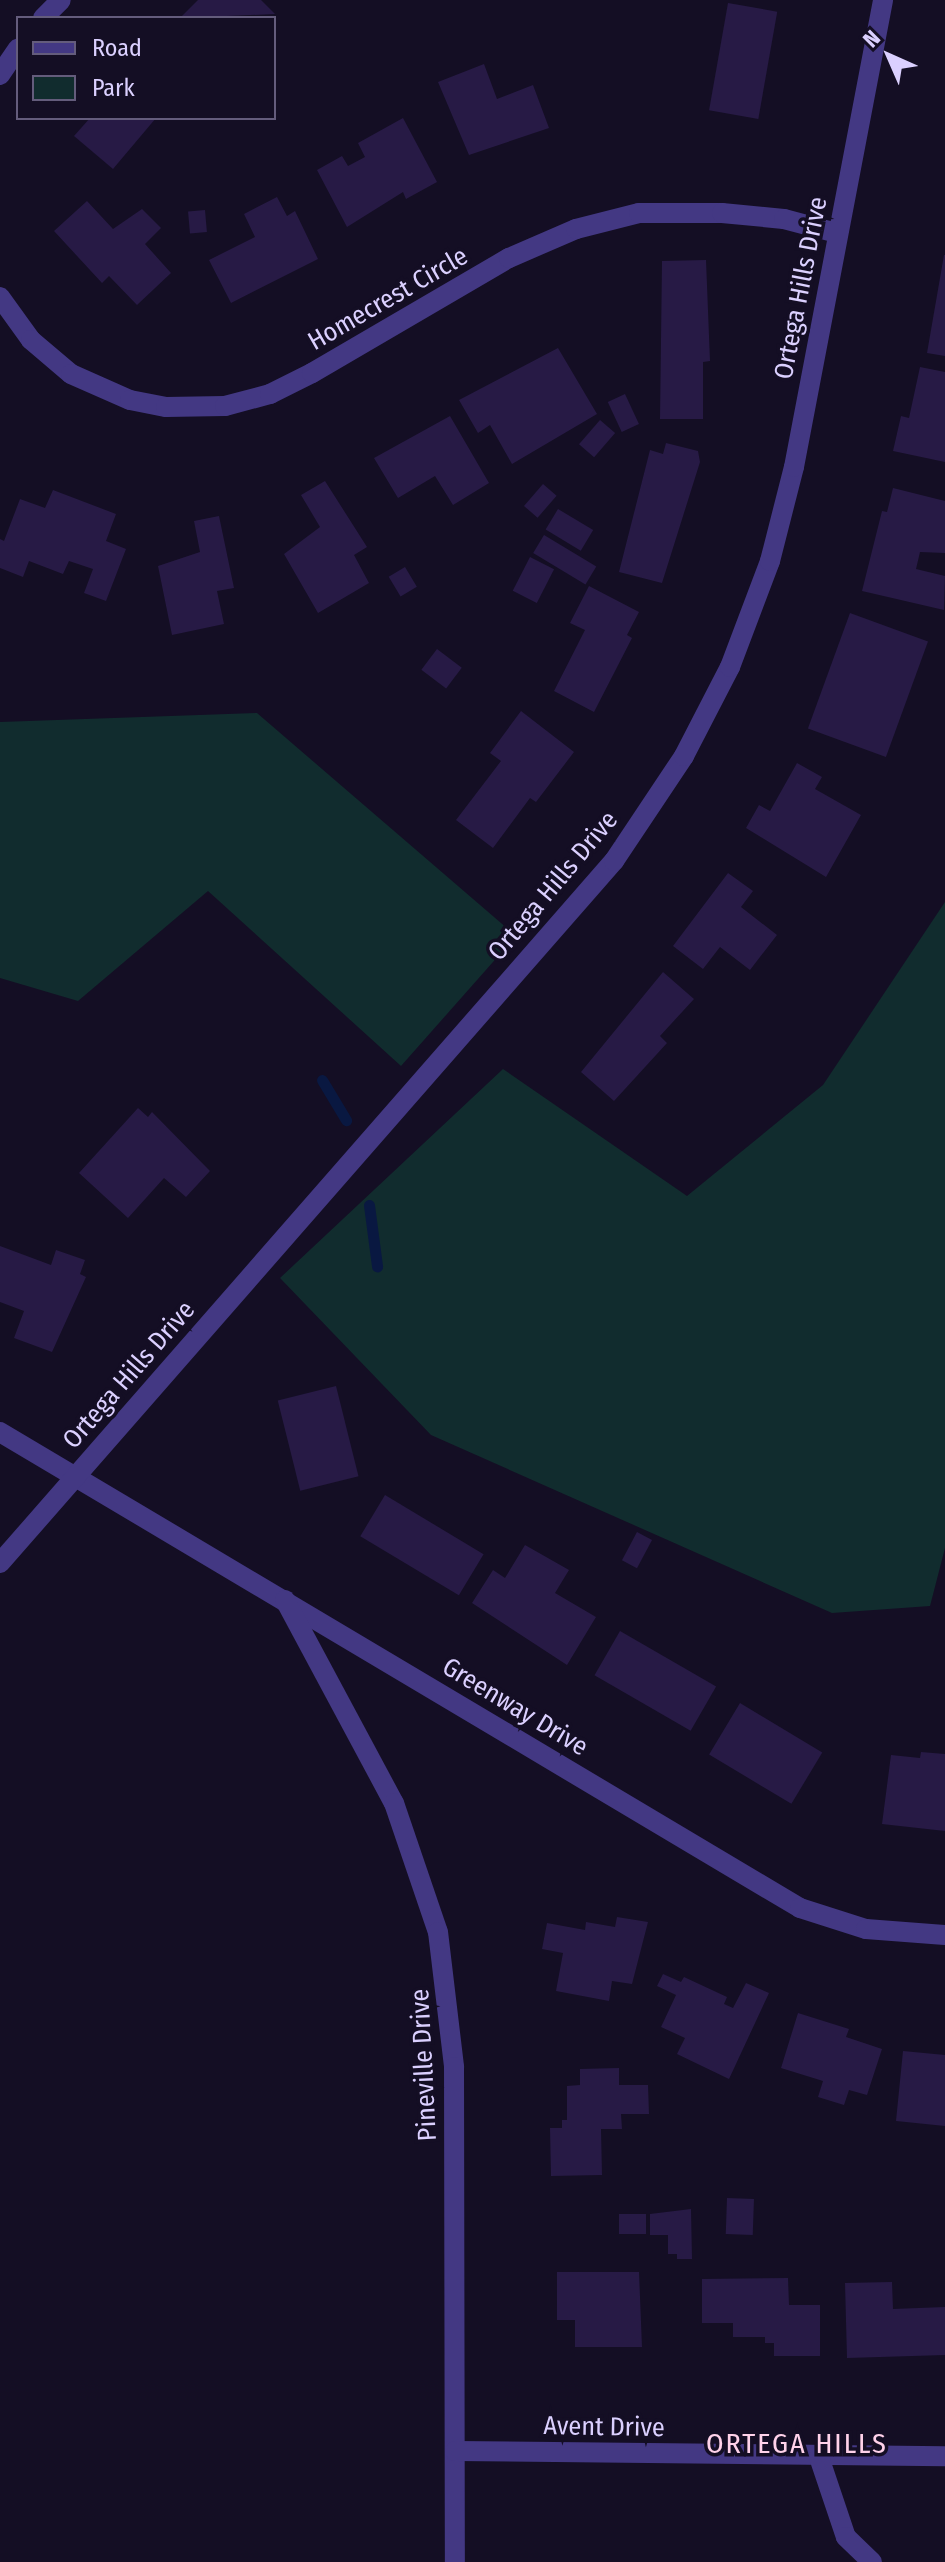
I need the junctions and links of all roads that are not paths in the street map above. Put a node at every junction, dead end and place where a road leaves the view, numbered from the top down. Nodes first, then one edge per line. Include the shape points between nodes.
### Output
1 (61, 0) edge
2 (883, 0) edge
3 (45, 16) edge
4 (16, 51) edge
5 (0, 75) edge
6 (837, 233) junction
7 (0, 297) edge
8 (0, 1432) edge
9 (75, 1477) junction
10 (0, 1563) edge
11 (285, 1600) junction
12 (945, 1935) edge
13 (455, 2451) junction
14 (945, 2456) edge
15 (819, 2457) junction
16 (455, 2562) edge
17 (872, 2562) edge

1 - 3 street
2 - 6 street, Ortega Hills Drive
4 - 5 street
6 - 7 street, Homecrest Circle via 784,219 722,213 639,213 576,229 509,258 298,380 225,406 166,407 130,400 71,374 31,340
6 - 9 street, Ortega Hills Drive via 794,467 770,561 730,667 684,756 614,861
8 - 9 street, Greenway Drive
9 - 10 street, Ortega Hills Drive
9 - 11 street, Greenway Drive
11 - 12 street, Greenway Drive via 800,1908 866,1929
11 - 13 street, Pineville Drive via 394,1803 438,1932 454,2067
13 - 15 street, Avent Drive
13 - 16 street, Pineville Drive
14 - 15 street, Avent Drive
15 - 17 street via 846,2537

